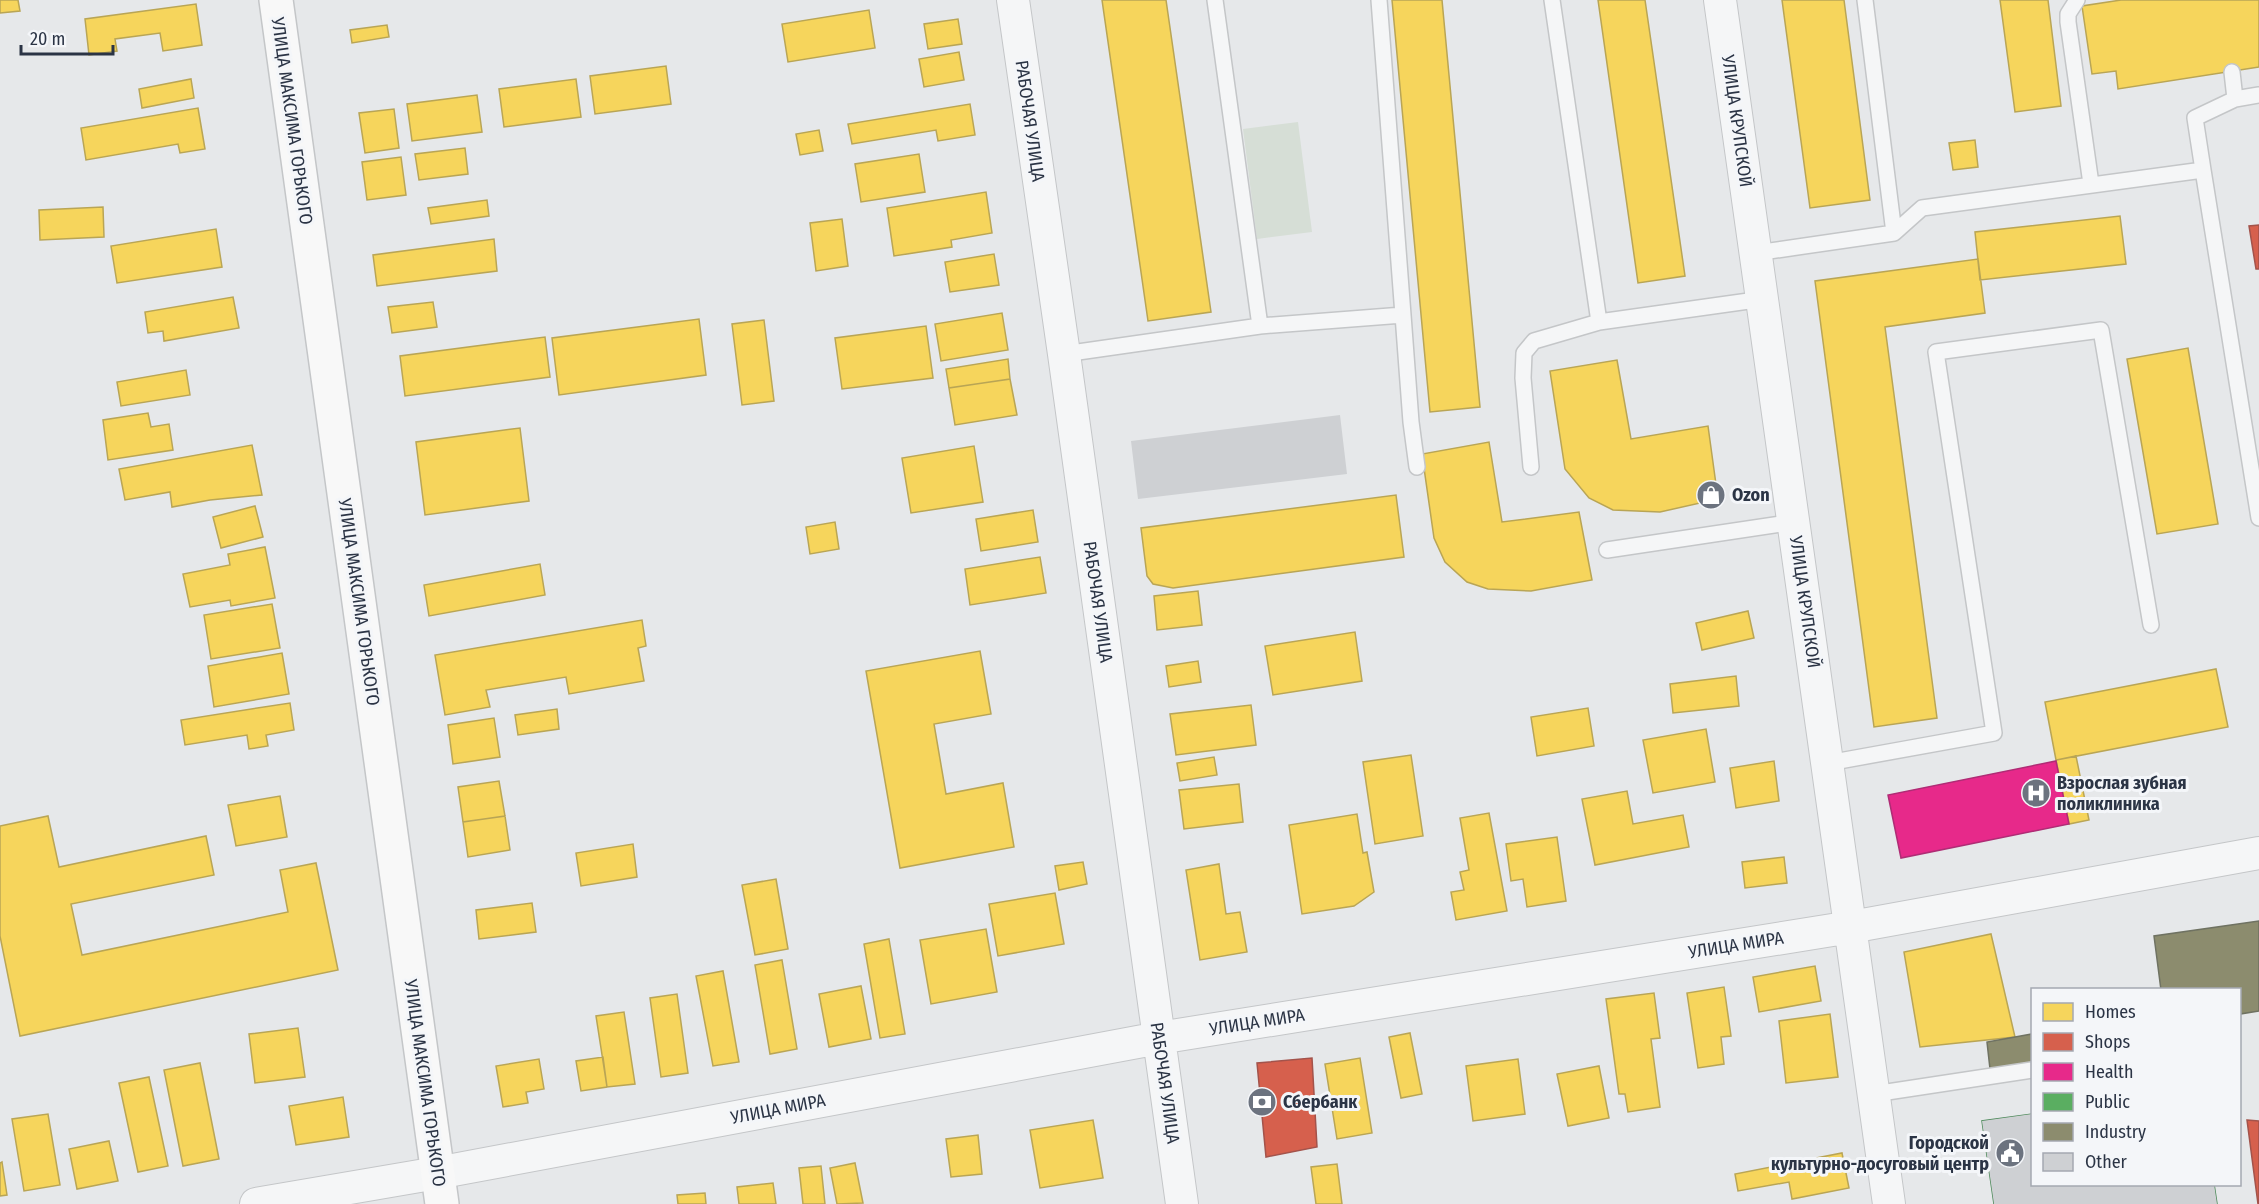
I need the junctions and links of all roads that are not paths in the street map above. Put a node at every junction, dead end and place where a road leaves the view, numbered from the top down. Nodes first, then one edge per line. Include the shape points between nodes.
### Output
1 (276, 0) edge
2 (1013, 0) edge
3 (1215, 0) edge
4 (1379, 0) edge
5 (1552, 0) edge
6 (1720, 0) edge
7 (1865, 0) edge
8 (2077, 0) edge
9 (2232, 72) dead end
10 (2259, 95) edge
11 (2235, 99) junction
12 (2203, 170) junction
13 (2091, 184) junction
14 (1894, 233) junction
15 (1756, 253) junction
16 (1763, 299) junction
17 (1403, 315) junction
18 (1599, 322) junction
19 (1260, 326) junction
20 (1064, 354) junction
21 (1531, 466) dead end
22 (1417, 467) dead end
23 (2259, 518) edge
24 (1794, 522) junction
25 (1607, 550) dead end
26 (2151, 625) dead end
27 (1828, 763) junction
28 (2259, 853) edge
29 (1851, 927) junction
30 (1159, 1038) junction
31 (2031, 1070) edge
32 (1874, 1094) junction
33 (440, 1188) edge
34 (256, 1204) edge
35 (1182, 1204) edge
36 (1889, 1204) edge

1 - 33 main road, УЛИЦА МАКСИМА ГОРЬКОГО
2 - 20 street, РАБОЧАЯ УЛИЦА
3 - 19 lane
4 - 17 lane
5 - 18 lane
6 - 15 street, УЛИЦА КРУПСКОЙ
7 - 14 lane
8 - 13 lane via 2068,14 2068,22
9 - 11 lane
10 - 11 lane
11 - 12 lane via 2195,118
12 - 13 lane
12 - 23 lane
13 - 14 lane via 1922,208
14 - 15 lane
15 - 16 street, УЛИЦА КРУПСКОЙ
16 - 18 lane
16 - 24 street, УЛИЦА КРУПСКОЙ
17 - 19 lane
17 - 22 lane
18 - 21 lane via 1534,341 1524,353
19 - 20 lane
20 - 30 street, РАБОЧАЯ УЛИЦА
24 - 25 lane
24 - 27 street, УЛИЦА КРУПСКОЙ
26 - 27 lane via 2101,330 1936,352 1994,733
27 - 29 street, УЛИЦА КРУПСКОЙ
28 - 29 street, УЛИЦА МИРА
29 - 30 street, УЛИЦА МИРА
29 - 32 street, УЛИЦА КРУПСКОЙ
30 - 33 street, УЛИЦА МИРА
30 - 35 street, РАБОЧАЯ УЛИЦА
31 - 32 lane
32 - 36 street, УЛИЦА КРУПСКОЙ
33 - 34 street, УЛИЦА МИРА

